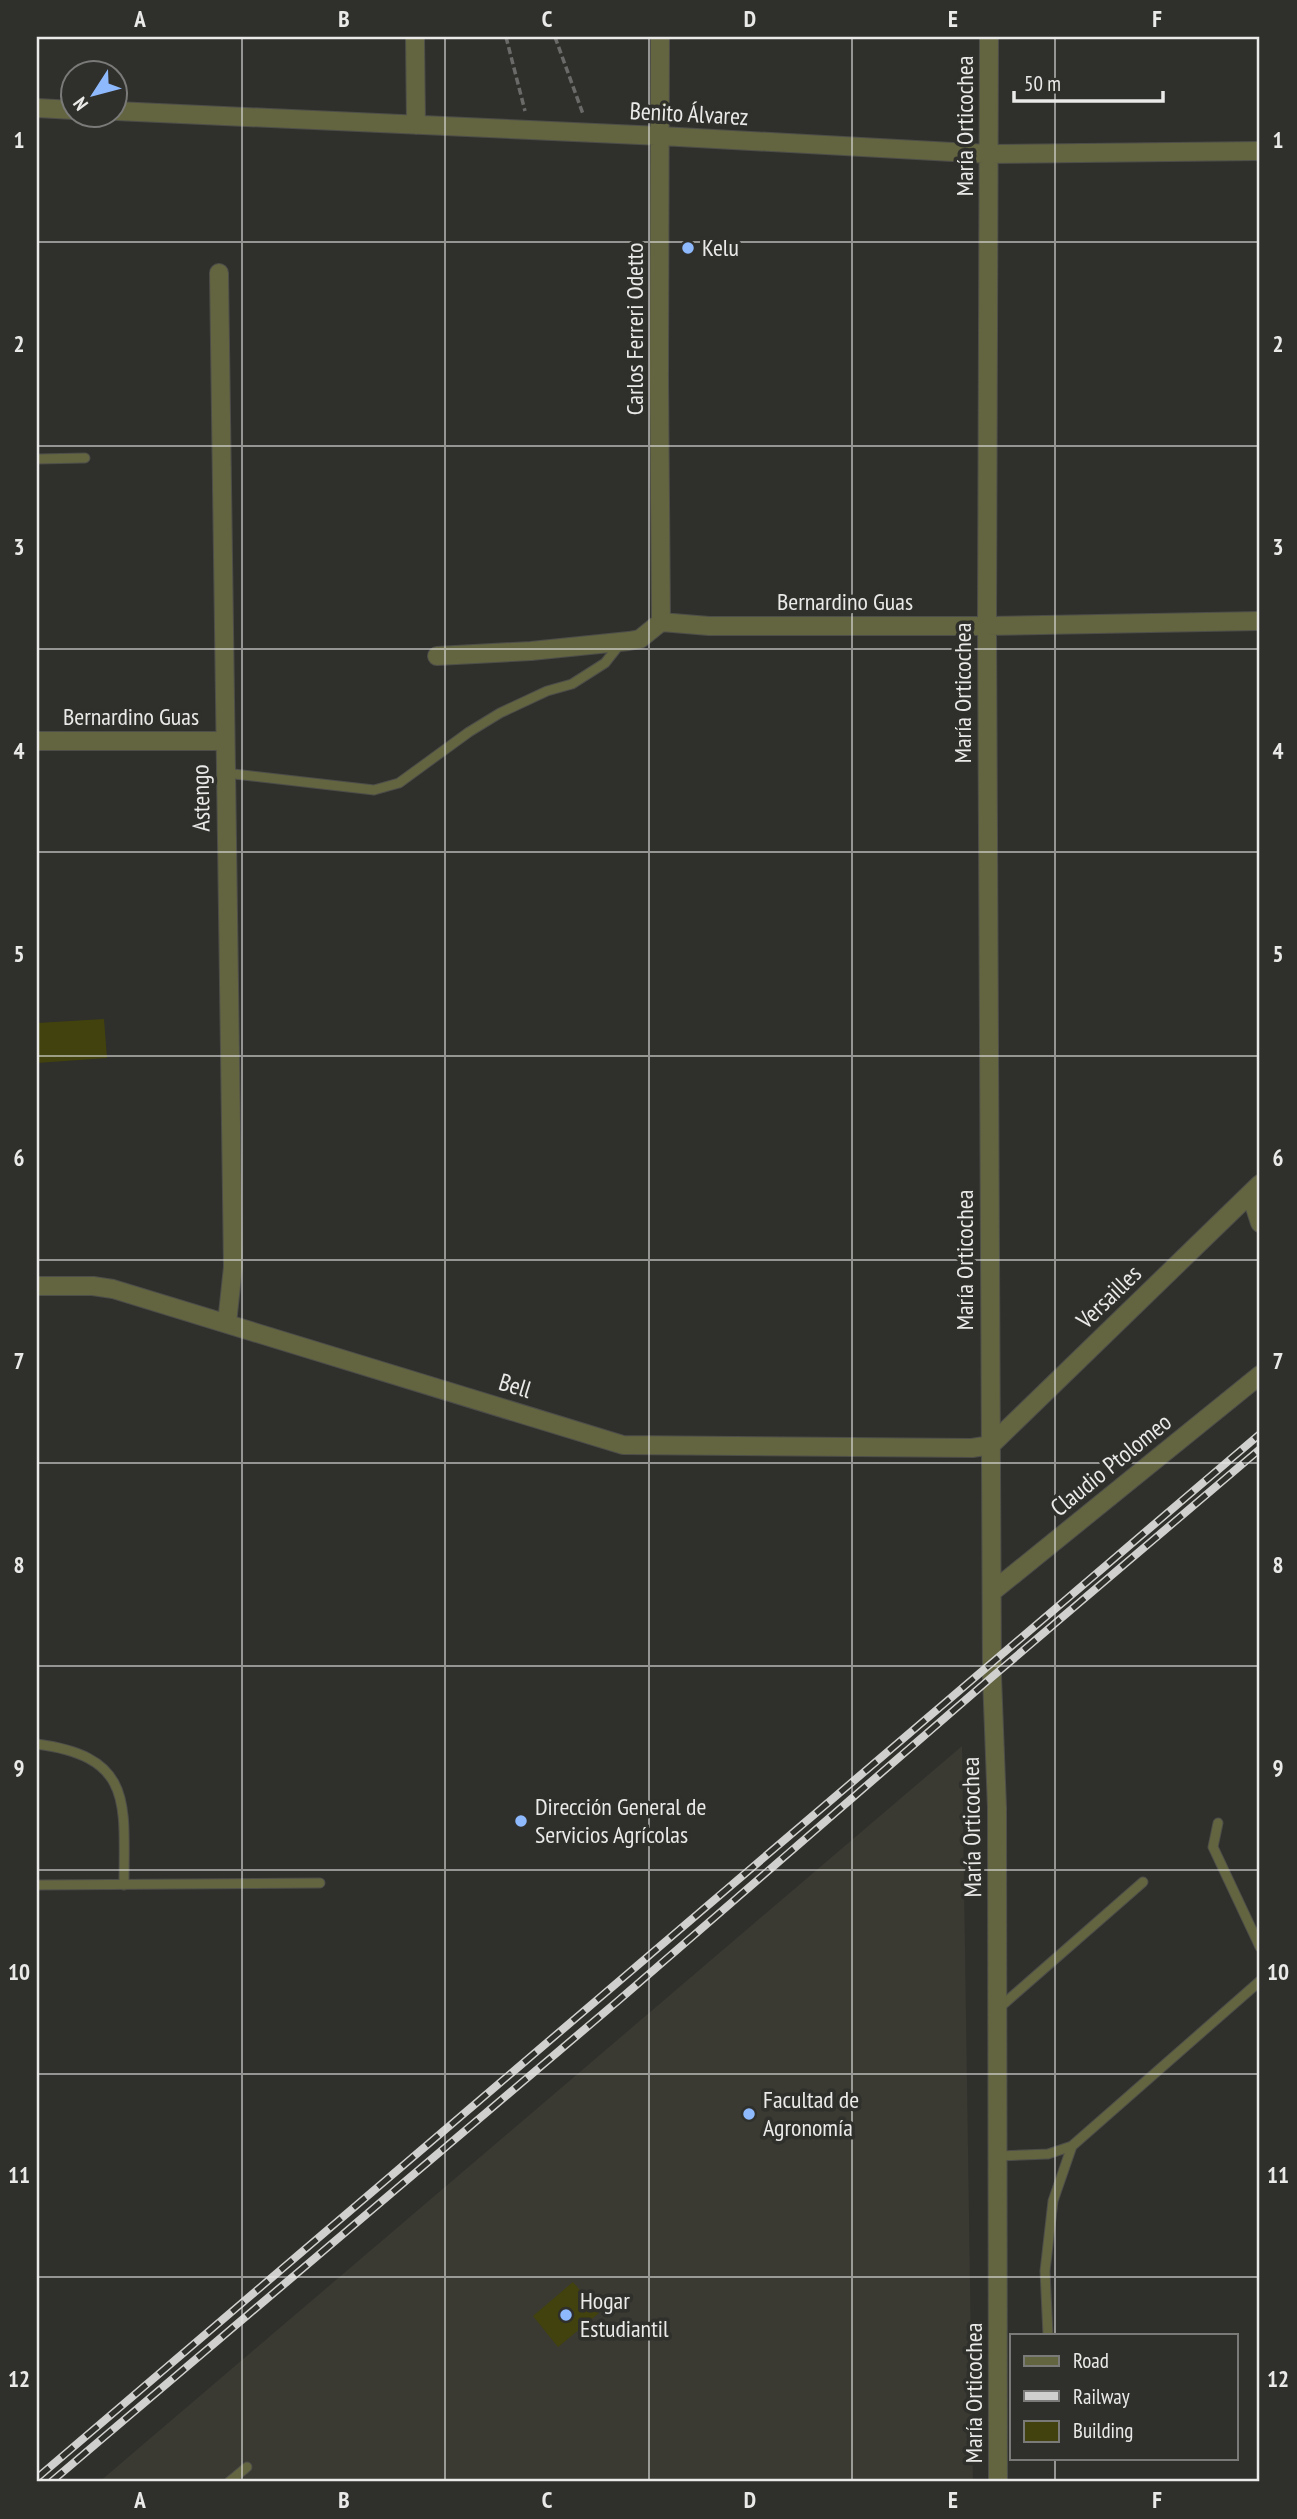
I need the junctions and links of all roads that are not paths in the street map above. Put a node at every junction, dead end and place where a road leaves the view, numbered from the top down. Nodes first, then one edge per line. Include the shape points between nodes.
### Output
1 (415, 37) edge
2 (660, 37) edge
3 (989, 37) edge
4 (37, 108) edge
5 (60, 109) edge
6 (130, 112) edge
7 (416, 125) junction
8 (661, 136) junction
9 (1260, 151) edge
10 (989, 154) junction
11 (219, 273) dead end
12 (85, 458) dead end
13 (37, 459) edge
14 (1260, 621) edge
15 (661, 622) junction
16 (988, 626) junction
17 (621, 642) junction
18 (437, 656) dead end
19 (37, 741) edge
20 (225, 741) junction
21 (225, 774) junction
22 (1256, 1189) edge
23 (1260, 1223) edge
24 (37, 1286) edge
25 (227, 1323) junction
26 (1260, 1375) edge
27 (991, 1445) junction
28 (992, 1592) junction
29 (37, 1744) edge
30 (1218, 1823) dead end
31 (1143, 1882) dead end
32 (320, 1883) dead end
33 (37, 1885) edge
34 (124, 1885) junction
35 (1260, 1947) edge
36 (1260, 1981) edge
37 (998, 2009) junction
38 (1072, 2146) junction
39 (998, 2156) junction
40 (1048, 2334) edge
41 (247, 2467) dead end
42 (229, 2482) edge
43 (998, 2482) edge

1 - 7 street
2 - 8 street, Carlos Ferreri Odetto
3 - 10 street, María Orticochea
4 - 5 street
6 - 7 street, Benito Álvarez
7 - 8 street, Benito Álvarez
8 - 10 street, Benito Álvarez
8 - 15 street, Carlos Ferreri Odetto
9 - 10 street, Benito Álvarez
10 - 16 street, María Orticochea
11 - 20 street, Astengo
12 - 13 lane
14 - 16 street, Bernardino Guas
15 - 16 street, Bernardino Guas
15 - 17 street via 640,639
16 - 27 street, María Orticochea
17 - 18 street
17 - 21 lane via 606,663 572,684 500,713 399,783 374,789
19 - 20 street, Bernardino Guas
20 - 21 street, Astengo
21 - 25 street, Astengo via 233,1267
22 - 23 street
22 - 27 street, Versailles
24 - 25 street, Bell via 113,1289
25 - 27 street, Bell via 623,1445
26 - 28 street, Claudio Ptolomeo
27 - 28 street, María Orticochea
28 - 37 street, María Orticochea
29 - 34 lane via 90,1757 109,1774 120,1792
30 - 35 lane via 1213,1847
31 - 37 lane
32 - 34 lane
33 - 34 lane
36 - 38 lane
37 - 39 street, María Orticochea
38 - 39 lane via 1048,2154
38 - 40 lane via 1053,2201 1045,2271
39 - 43 street, María Orticochea
41 - 42 lane

